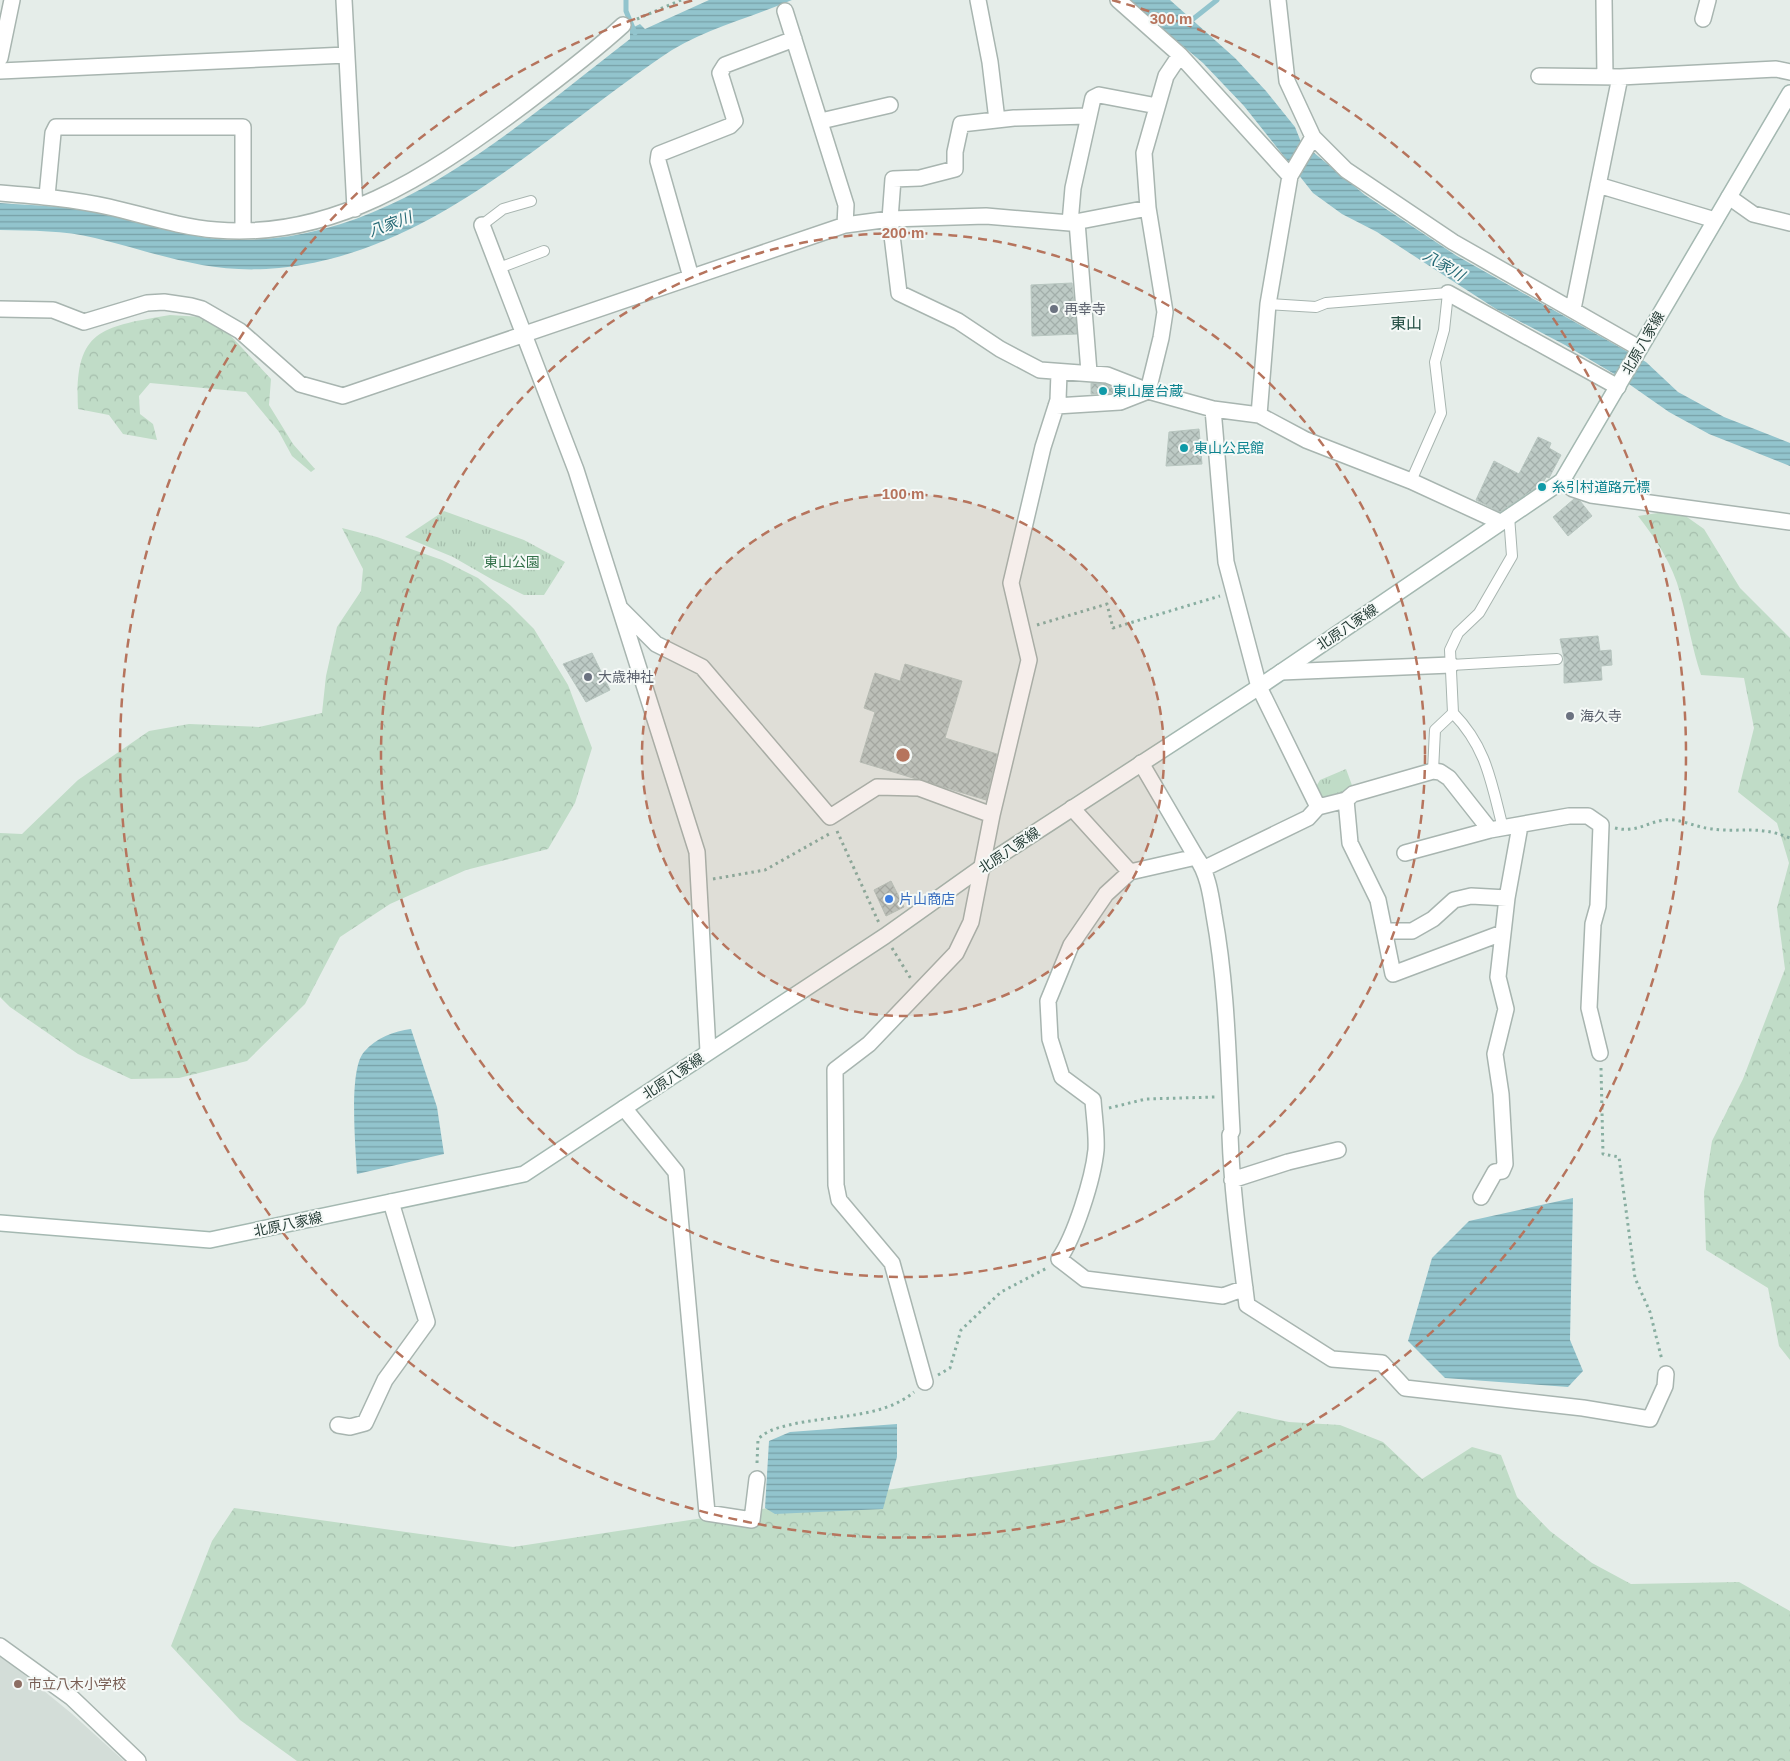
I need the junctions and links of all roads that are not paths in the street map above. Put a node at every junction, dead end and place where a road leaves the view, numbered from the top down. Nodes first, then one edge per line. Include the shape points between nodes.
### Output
1 (12, 0) edge
2 (344, 0) edge
3 (978, 0) edge
4 (1118, 0) edge
5 (1278, 0) edge
6 (1604, 0) edge
7 (1708, 0) edge
8 (785, 11) dead end
9 (1703, 19) dead end
10 (623, 24) dead end
11 (794, 39) junction
12 (1180, 55) junction
13 (346, 56) junction
14 (0, 58) edge
15 (0, 71) edge
16 (1790, 72) edge
17 (1539, 76) dead end
18 (1613, 76) junction
19 (1790, 93) edge
20 (890, 105) dead end
21 (1157, 106) junction
22 (1088, 116) junction
23 (997, 120) junction
24 (821, 121) junction
25 (1313, 137) junction
26 (1290, 176) junction
27 (1598, 185) junction
28 (0, 193) edge
29 (47, 196) junction
30 (1729, 197) junction
31 (531, 201) dead end
32 (1148, 208) junction
33 (355, 209) junction
34 (890, 219) junction
35 (1714, 220) junction
36 (1073, 223) junction
37 (1790, 223) edge
38 (482, 225) joint
39 (845, 225) junction
40 (243, 230) junction
41 (544, 251) dead end
42 (500, 268) junction
43 (691, 277) junction
44 (1448, 293) junction
45 (1268, 304) junction
46 (0, 309) edge
47 (1573, 309) junction
48 (525, 332) junction
49 (1639, 348) junction
50 (1089, 372) junction
51 (1059, 373) junction
52 (1618, 387) junction
53 (1148, 391) junction
54 (1056, 406) junction
55 (1213, 409) junction
56 (1259, 415) junction
57 (1412, 481) junction
58 (1562, 481) junction
59 (1504, 519) junction
60 (1790, 522) edge
61 (619, 607) junction
62 (1557, 659) dead end
63 (1451, 665) junction
64 (1281, 672) junction
65 (1259, 687) junction
66 (1453, 713) junction
67 (1141, 763) junction
68 (1433, 771) junction
69 (1346, 800) junction
70 (1318, 807) junction
71 (1072, 808) junction
72 (992, 815) junction
73 (1520, 826) junction
74 (1496, 829) junction
75 (1405, 853) dead end
76 (1200, 863) junction
77 (982, 867) junction
78 (1130, 872) junction
79 (1507, 898) junction
80 (1386, 932) junction
81 (1502, 933) junction
82 (708, 1052) junction
83 (1600, 1053) road end
84 (624, 1108) junction
85 (1338, 1150) dead end
86 (1232, 1180) junction
87 (1481, 1197) dead end
88 (390, 1202) junction
89 (0, 1223) edge
90 (1245, 1288) junction
91 (1666, 1374) road end
92 (925, 1382) road end
93 (338, 1425) dead end
94 (756, 1479) road end
95 (0, 1646) edge
96 (138, 1761) edge

1 - 14 street
2 - 13 street
3 - 23 street
4 - 12 street
5 - 25 street via 1287,81
6 - 18 street
7 - 9 street
8 - 11 street
10 - 33 street via 590,56 493,128 415,181
11 - 24 street
11 - 43 street via 725,65 720,73 735,121 730,126 659,154 658,161
12 - 21 street via 1166,76
12 - 26 street
13 - 15 street
13 - 33 street
16 - 18 street via 1776,69
17 - 18 street
18 - 27 street
19 - 30 street, 北原八家線
20 - 24 street
21 - 22 street via 1099,95 1094,98
21 - 32 street via 1144,153
22 - 23 street
22 - 36 street via 1073,188
23 - 34 street via 961,124 955,169 920,178 893,179
24 - 39 street via 846,205
25 - 26 street
25 - 47 street via 1346,170 1414,217
26 - 45 street
27 - 35 street
27 - 47 street
28 - 29 street
29 - 40 street via 174,224
29 - 40 street via 56,127 243,127
30 - 35 street, 北原八家線
30 - 37 street via 1753,214
31 - 38 lane via 503,208
32 - 36 street
32 - 53 street via 1164,312 1162,338
33 - 40 street via 292,227
34 - 36 street via 986,216
34 - 39 street
34 - 51 street via 900,294 958,320 1000,350 1040,370
35 - 49 street, 北原八家線
36 - 50 street
38 - 42 street
39 - 43 street
41 - 42 lane
42 - 48 street
43 - 48 street
44 - 45 lane via 1326,303 1316,307
44 - 52 street
44 - 57 lane via 1436,362 1441,413
45 - 56 street
46 - 48 street via 53,310 84,322 147,303 191,306 240,331 300,384 343,396
47 - 49 street
48 - 61 street via 576,470
49 - 52 street, 北原八家線
50 - 51 street
50 - 53 street via 1107,375
51 - 54 street
52 - 58 street, 北原八家線
53 - 54 street via 1120,402
53 - 55 street
54 - 72 street via 1011,583 1029,660
55 - 56 street
55 - 65 street via 1226,562
56 - 57 street via 1306,440
57 - 59 street
58 - 59 street, 北原八家線
58 - 60 street via 1591,495
59 - 63 lane via 1512,556 1479,613 1458,633 1450,650
59 - 64 street, 北原八家線
61 - 72 street via 656,644 702,667 833,823 877,787 919,788
61 - 82 street via 696,852
62 - 63 lane
63 - 64 street
63 - 66 lane
64 - 65 street, 北原八家線
65 - 67 street, 北原八家線
65 - 70 street
66 - 68 lane via 1436,730
66 - 74 lane via 1477,742 1484,757
67 - 71 street, 北原八家線
67 - 76 street
68 - 69 street via 1353,794
68 - 74 street via 1449,778
69 - 70 street
69 - 80 street via 1350,843 1378,900
70 - 76 street via 1308,818
71 - 77 street, 北原八家線
71 - 78 street
72 - 77 street
73 - 74 street
73 - 79 street
73 - 83 street via 1569,816 1588,816 1601,825 1589,1008
74 - 75 street
76 - 78 street
76 - 86 street via 1222,956
77 - 82 street, 北原八家線 via 885,936
77 - 92 street via 971,922 956,953 869,1044 835,1070 836,1185 839,1200 892,1263
78 - 90 street via 1106,894 1071,945 1048,1002 1050,1039 1062,1077 1092,1100 1096,1150 1082,1206 1059,1259 1085,1278 1223,1296
79 - 80 street via 1487,896 1454,900 1433,919 1412,931
79 - 81 street
80 - 81 street via 1393,974
81 - 87 street via 1498,977 1506,1009 1495,1054 1505,1164 1502,1171 1495,1172
82 - 84 street, 北原八家線
84 - 88 street, 北原八家線 via 524,1174
84 - 94 street via 676,1172 707,1513 752,1520
85 - 86 street
86 - 90 street
88 - 89 street, 北原八家線 via 210,1240
88 - 93 street via 427,1322 385,1380 365,1423 350,1427
90 - 91 street via 1247,1305 1332,1360 1382,1363 1405,1388 1650,1418 1665,1386
95 - 96 street via 72,1698

